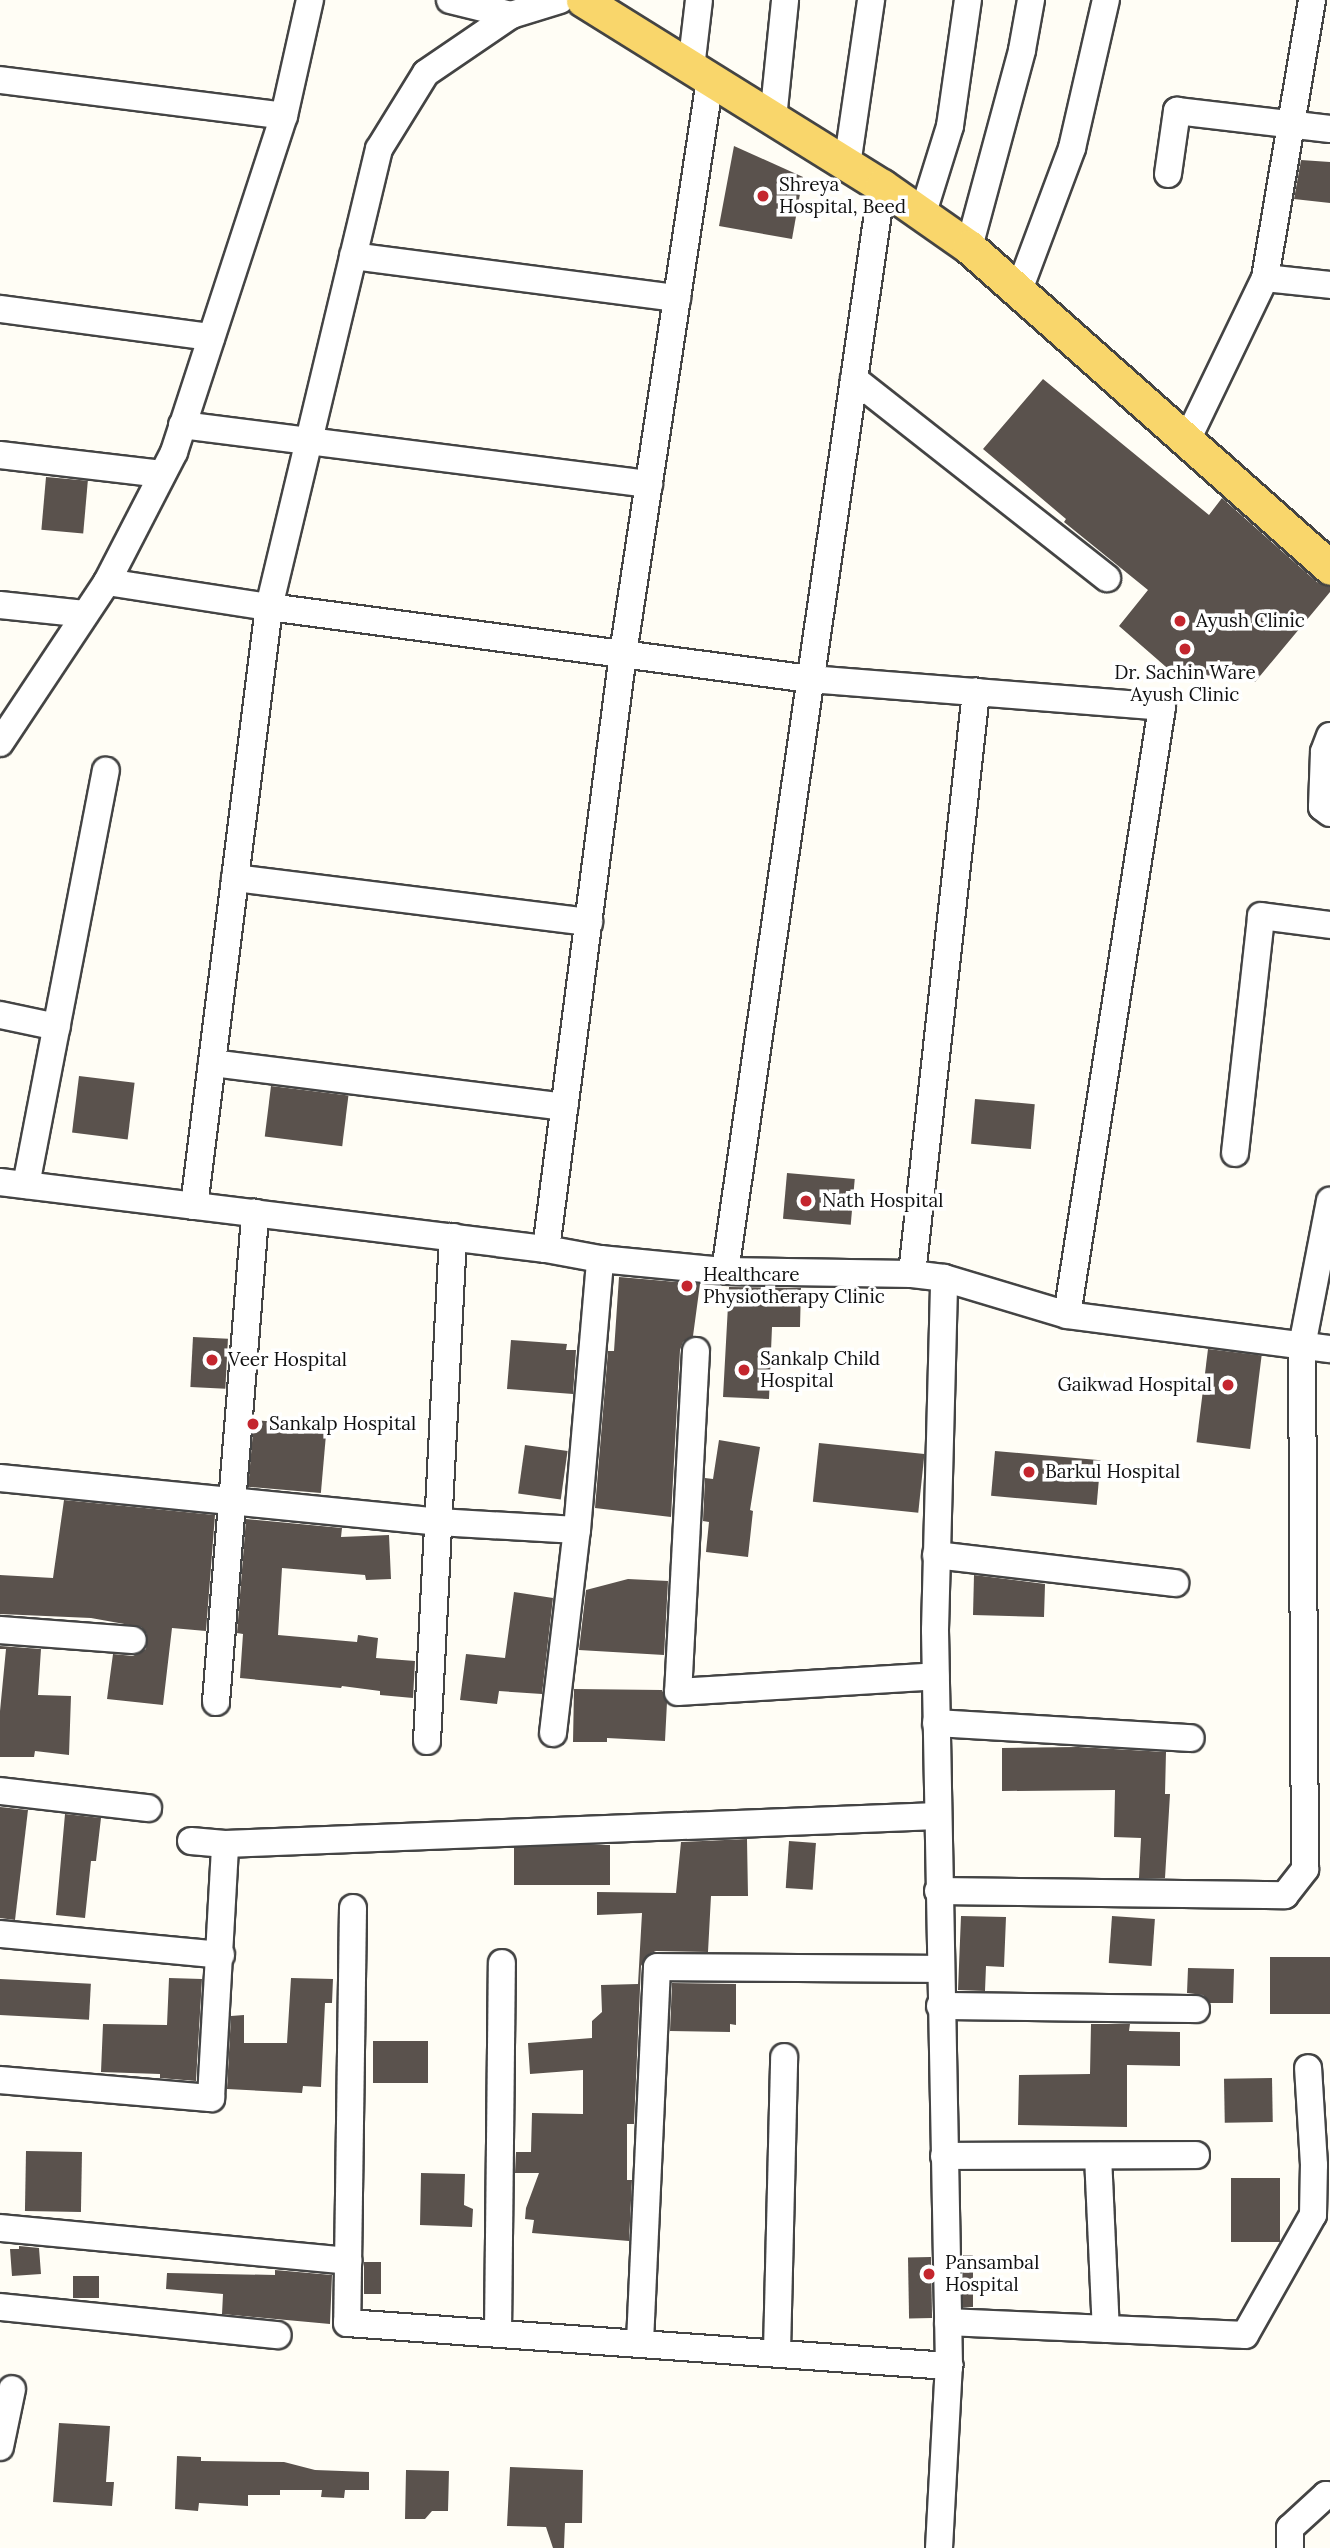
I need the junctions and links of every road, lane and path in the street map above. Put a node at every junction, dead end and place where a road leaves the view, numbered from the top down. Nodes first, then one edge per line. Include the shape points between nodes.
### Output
1 (310, 0) edge
2 (450, 0) edge
3 (560, 0) edge
4 (699, 0) edge
5 (785, 0) edge
6 (871, 0) edge
7 (968, 0) edge
8 (1031, 0) edge
9 (1106, 0) edge
10 (1312, 0) edge
11 (596, 4) edge
12 (511, 15) junction
13 (701, 74) junction
14 (0, 80) edge
15 (284, 116) junction
16 (773, 119) junction
17 (1293, 125) junction
18 (1330, 130) edge
19 (847, 165) junction
20 (1168, 174) dead end
21 (882, 186) junction
22 (922, 216) junction
23 (968, 247) junction
24 (353, 256) junction
25 (1265, 278) junction
26 (1330, 285) edge
27 (1019, 290) junction
28 (677, 298) junction
29 (0, 309) edge
30 (211, 337) junction
31 (854, 379) junction
32 (183, 425) junction
33 (1187, 440) junction
34 (309, 441) junction
35 (0, 455) edge
36 (162, 474) junction
37 (649, 484) junction
38 (1330, 568) edge
39 (1107, 578) dead end
40 (107, 582) junction
41 (0, 606) edge
42 (269, 607) junction
43 (85, 614) junction
44 (623, 654) junction
45 (810, 680) junction
46 (976, 692) junction
47 (1330, 736) edge
48 (0, 743) edge
49 (106, 771) dead end
50 (1330, 813) edge
51 (235, 878) junction
52 (589, 922) junction
53 (1330, 925) edge
54 (0, 1014) edge
55 (57, 1027) junction
56 (212, 1063) junction
57 (564, 1107) junction
58 (1235, 1153) dead end
59 (0, 1182) edge
60 (26, 1185) junction
61 (1330, 1201) edge
62 (194, 1206) junction
63 (255, 1213) junction
64 (453, 1237) junction
65 (546, 1249) junction
66 (600, 1259) junction
67 (725, 1271) junction
68 (912, 1275) junction
69 (943, 1278) junction
70 (1067, 1315) junction
71 (1302, 1346) junction
72 (1330, 1349) edge
73 (696, 1351) dead end
74 (0, 1478) edge
75 (232, 1502) junction
76 (438, 1522) junction
77 (577, 1530) junction
78 (936, 1555) junction
79 (1175, 1583) dead end
80 (0, 1630) edge
81 (133, 1640) dead end
82 (936, 1676) junction
83 (216, 1702) dead end
84 (936, 1723) junction
85 (552, 1733) dead end
86 (1191, 1738) dead end
87 (427, 1741) dead end
88 (0, 1791) edge
89 (148, 1808) dead end
90 (937, 1816) junction
91 (191, 1841) dead end
92 (225, 1844) junction
93 (938, 1891) junction
94 (353, 1908) dead end
95 (0, 1934) edge
96 (221, 1955) junction
97 (502, 1963) dead end
98 (939, 1969) junction
99 (940, 2006) junction
100 (1196, 2009) dead end
101 (784, 2057) dead end
102 (1308, 2068) dead end
103 (0, 2080) edge
104 (944, 2155) junction
105 (1098, 2155) junction
106 (1196, 2155) dead end
107 (0, 2228) edge
108 (348, 2262) junction
109 (0, 2307) edge
110 (948, 2322) junction
111 (1106, 2329) junction
112 (498, 2333) junction
113 (278, 2335) dead end
114 (640, 2342) junction
115 (777, 2351) junction
116 (949, 2366) junction
117 (12, 2389) dead end
118 (0, 2447) edge
119 (1330, 2496) edge
120 (939, 2548) edge
121 (1290, 2548) edge

1 - 15 street
2 - 12 street
3 - 12 street
4 - 13 street
5 - 16 street
6 - 19 street
7 - 22 street via 950,126
8 - 23 street via 1022,50
9 - 27 street via 1072,148
10 - 17 street
11 - 13 main road
12 - 24 street via 426,73 379,149
13 - 16 main road
13 - 28 street
14 - 15 street
15 - 30 street
16 - 19 main road
17 - 18 street
17 - 20 street via 1177,111
17 - 25 street
19 - 21 main road
21 - 22 main road
21 - 31 street
22 - 23 main road
23 - 27 main road
24 - 28 street
24 - 34 street
25 - 26 street
25 - 33 street
27 - 33 main road
28 - 37 street
29 - 30 street
30 - 32 street
31 - 39 street
31 - 45 street
32 - 34 street
32 - 36 street
33 - 38 main road
34 - 37 street
34 - 42 street
35 - 36 street
36 - 40 street
37 - 44 street
40 - 42 street
40 - 43 street
41 - 43 street
42 - 44 street
42 - 51 street
43 - 48 street
44 - 45 street
44 - 52 street
45 - 46 street
45 - 67 street
46 - 68 street
46 - 70 street via 1162,707
47 - 50 street via 1324,752 1322,807
49 - 55 street
51 - 52 street
51 - 56 street
52 - 57 street
53 - 58 street via 1261,916
54 - 55 street
55 - 60 street
56 - 57 street
56 - 62 street
57 - 65 street
59 - 60 street
60 - 62 street
61 - 71 street
62 - 63 street
63 - 64 street
63 - 75 street
64 - 65 street
64 - 76 street
65 - 66 street
66 - 67 street
66 - 77 street
67 - 68 street
68 - 69 street
69 - 70 street
69 - 78 street
70 - 71 street
71 - 72 street
71 - 93 street via 1305,1870 1285,1895
73 - 82 street via 678,1692
74 - 75 street
75 - 76 street
75 - 83 street
76 - 77 street
76 - 87 street
77 - 85 street
78 - 79 street
78 - 82 street
80 - 81 street
82 - 84 street
84 - 86 street
84 - 90 street
88 - 89 street
90 - 92 street
90 - 93 street
91 - 92 street
92 - 96 street
93 - 98 street
94 - 108 street
95 - 96 street
96 - 103 street via 211,2098
97 - 112 street
98 - 99 street
98 - 114 street via 657,1967
99 - 100 street
99 - 104 street
101 - 115 street
102 - 111 street via 1313,2215 1245,2335
104 - 105 street
104 - 110 street
105 - 106 street
105 - 111 street
107 - 108 street
108 - 112 street via 347,2323
109 - 113 street
110 - 111 street
110 - 116 street
112 - 114 street
114 - 115 street
115 - 116 street
116 - 120 street
117 - 118 street
119 - 121 street via 1290,2528

